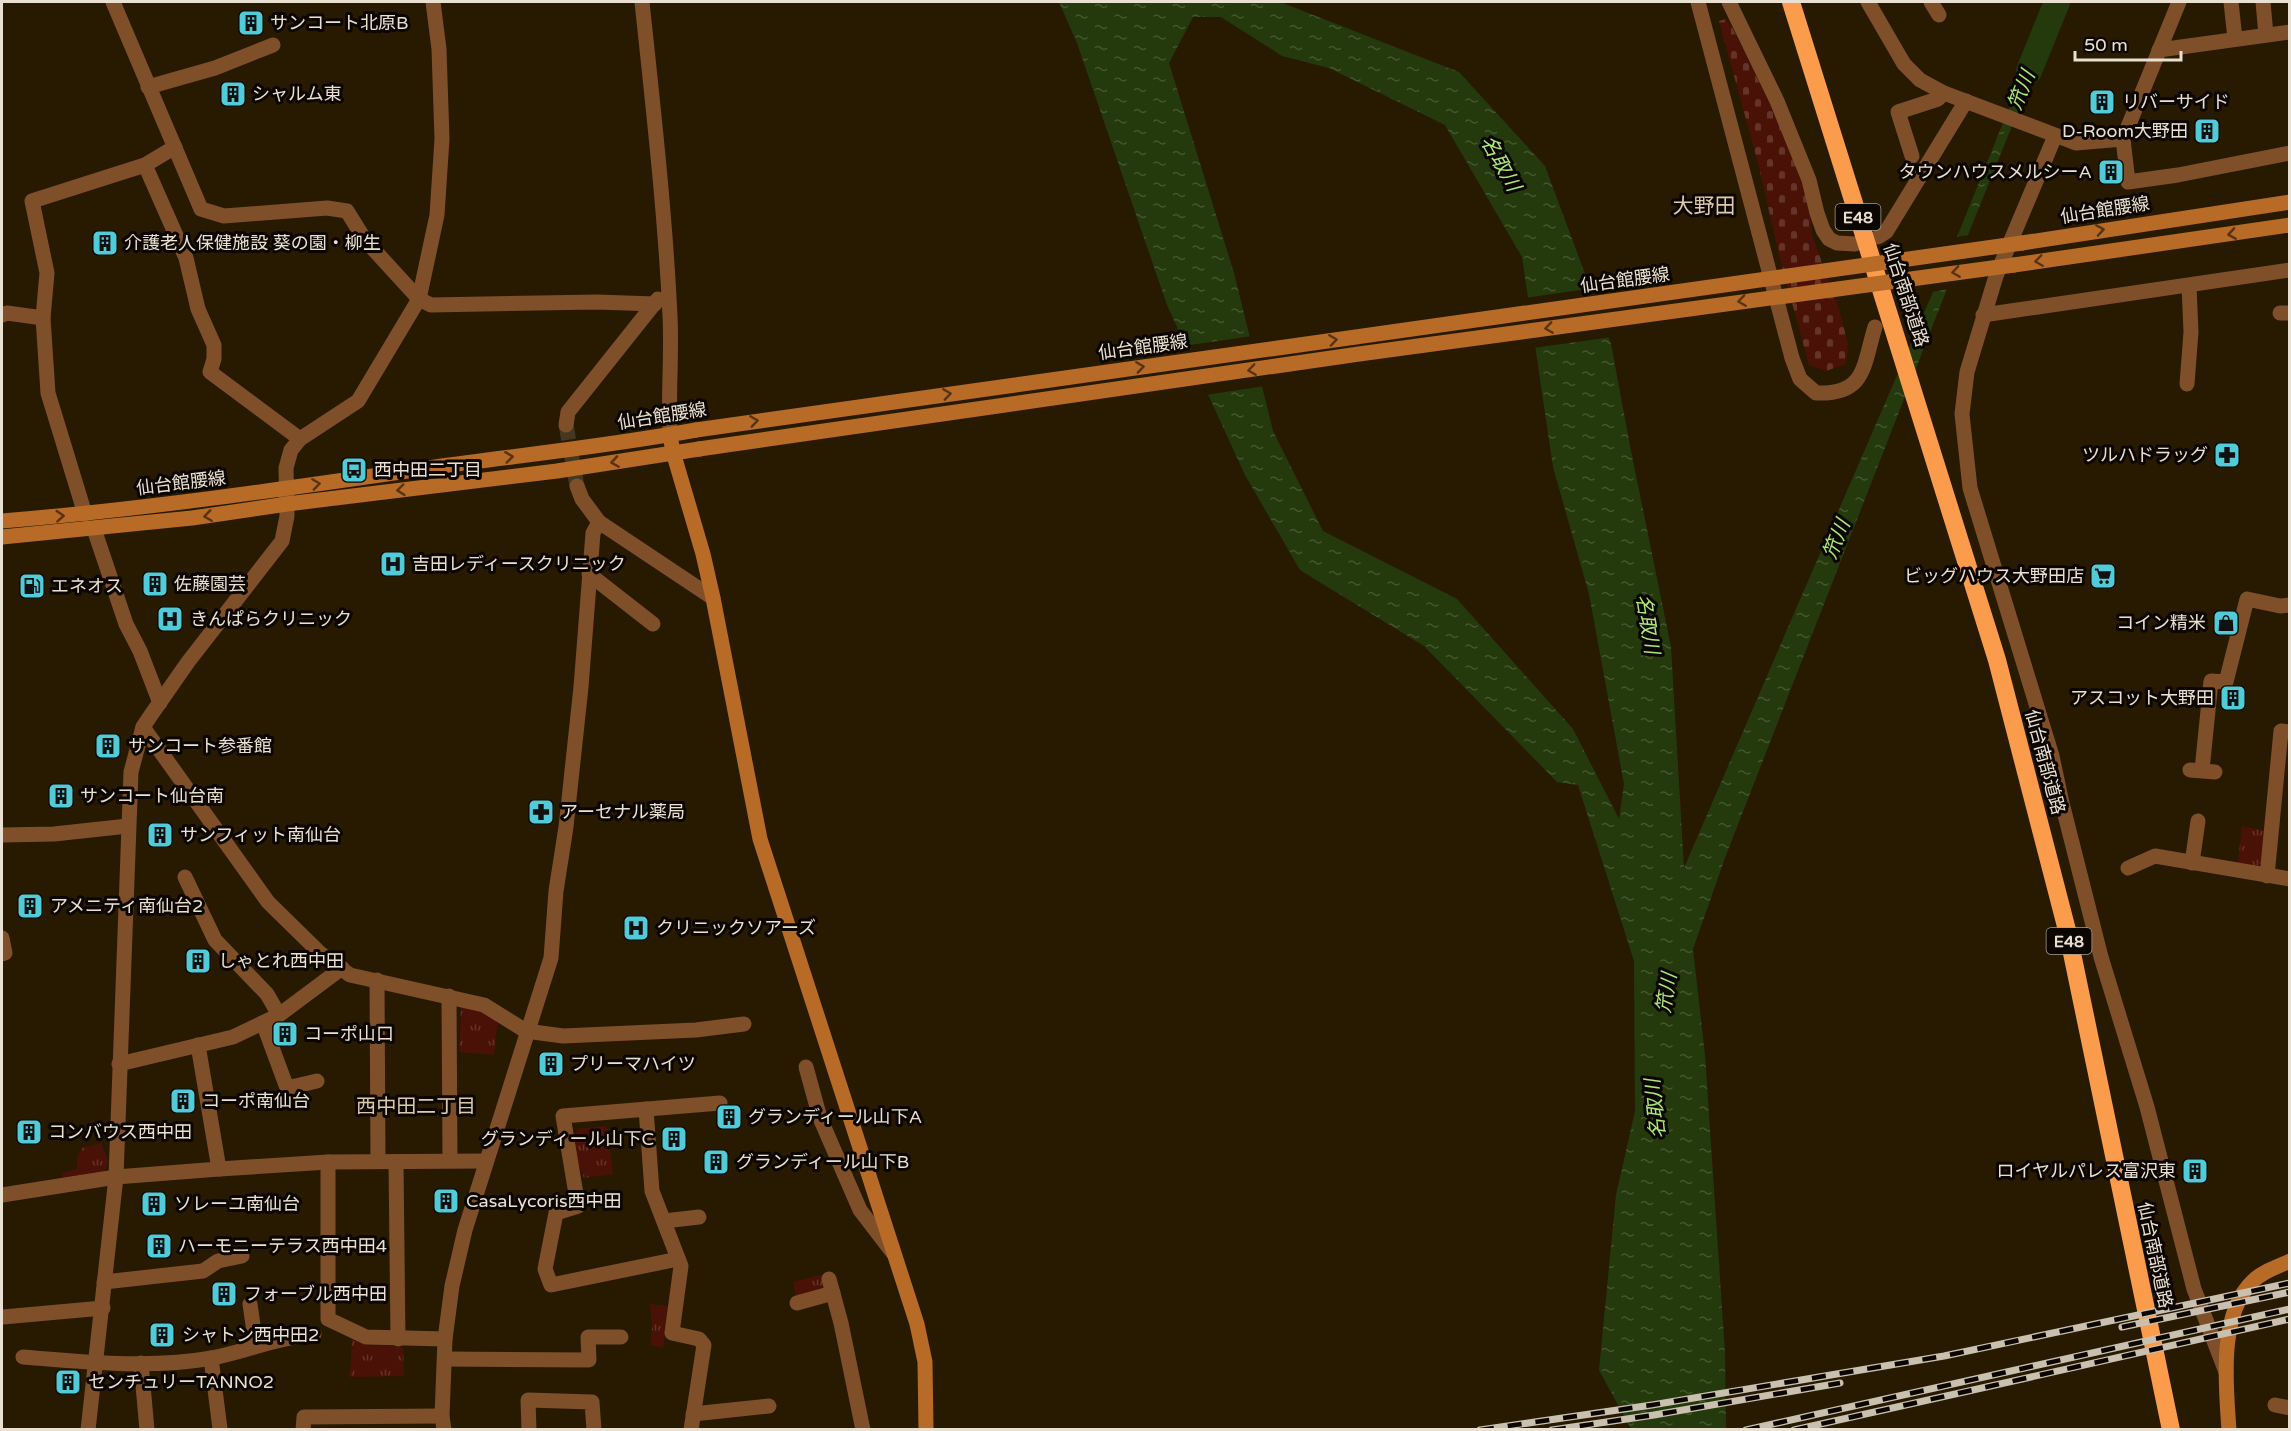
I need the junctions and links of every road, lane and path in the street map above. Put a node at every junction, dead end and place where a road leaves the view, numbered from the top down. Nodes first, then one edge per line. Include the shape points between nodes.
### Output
1 (112, 2) edge
2 (433, 2) edge
3 (642, 2) edge
4 (1698, 2) edge
5 (1729, 2) edge
6 (1784, 2) edge
7 (1791, 2) edge
8 (1868, 2) edge
9 (1931, 2) edge
10 (1945, 2) edge
11 (2179, 2) edge
12 (2231, 2) edge
13 (2263, 2) edge
14 (2289, 32) edge
15 (2266, 35) junction
16 (2235, 39) junction
17 (273, 45) dead end
18 (2159, 50) junction
19 (148, 87) junction
20 (1944, 93) junction
21 (1970, 103) junction
22 (1826, 119) junction
23 (2050, 134) junction
24 (2123, 140) junction
25 (175, 147) junction
26 (2289, 153) edge
27 (1912, 156) dead end
28 (144, 165) junction
29 (2289, 202) edge
30 (2289, 225) edge
31 (1878, 237) dead end
32 (1855, 244) dead end
33 (2289, 270) edge
34 (668, 285) junction
35 (2189, 286) junction
36 (419, 299) junction
37 (655, 304) junction
38 (2, 315) edge
39 (1983, 315) junction
40 (42, 318) junction
41 (1875, 327) dead end
42 (2193, 374) dead end
43 (566, 425) tunnel mouth
44 (670, 435) junction
45 (300, 439) junction
46 (673, 452) junction
47 (577, 486) tunnel mouth
48 (286, 496) junction
49 (85, 514) junction
50 (2, 520) edge
51 (599, 522) junction
52 (94, 529) junction
53 (2, 537) edge
54 (589, 574) junction
55 (712, 598) junction
56 (2289, 605) edge
57 (653, 624) dead end
58 (160, 703) junction
59 (143, 726) junction
60 (2289, 732) edge
61 (2202, 771) dead end
62 (2198, 821) dead end
63 (128, 826) junction
64 (2, 835) edge
65 (2192, 863) junction
66 (2128, 868) dead end
67 (2267, 876) junction
68 (185, 877) dead end
69 (2289, 879) edge
70 (2, 938) edge
71 (2, 954) edge
72 (342, 969) junction
73 (377, 980) junction
74 (449, 996) junction
75 (279, 1014) junction
76 (263, 1023) junction
77 (744, 1024) dead end
78 (526, 1031) junction
79 (198, 1045) junction
80 (119, 1064) junction
81 (806, 1067) dead end
82 (317, 1081) dead end
83 (720, 1102) dead end
84 (646, 1109) junction
85 (450, 1160) junction
86 (378, 1161) junction
87 (486, 1161) junction
88 (328, 1162) junction
89 (396, 1162) junction
90 (219, 1169) junction
91 (116, 1177) junction
92 (2, 1195) edge
93 (699, 1217) dead end
94 (664, 1221) junction
95 (893, 1253) junction
96 (242, 1256) dead end
97 (678, 1259) junction
98 (2289, 1261) edge
99 (104, 1282) junction
100 (797, 1303) dead end
101 (250, 1304) dead end
102 (102, 1308) junction
103 (3, 1317) dead end
104 (315, 1334) dead end
105 (621, 1337) dead end
106 (399, 1339) junction
107 (445, 1339) junction
108 (256, 1346) junction
109 (23, 1357) dead end
110 (211, 1358) junction
111 (445, 1359) junction
112 (96, 1363) junction
113 (141, 1363) junction
114 (2226, 1372) junction
115 (769, 1407) dead end
116 (693, 1414) junction
117 (443, 1423) edge
118 (220, 1429) edge
119 (88, 1430) edge
120 (147, 1430) edge
121 (303, 1430) edge
122 (529, 1430) edge
123 (594, 1430) edge
124 (691, 1430) edge
125 (863, 1430) edge
126 (926, 1430) edge
127 (2171, 1430) edge
128 (2229, 1430) edge

1 - 19 street
2 - 36 street via 442,139 437,215
3 - 34 street
4 - 41 street via 1800,379 1816,393 1833,394 1852,387 1862,370
5 - 32 street via 1777,101 1809,180 1823,230 1837,243
6 - 22 highway, 仙台南部道路 / E48
7 - 22 highway, 仙台南部道路 / E48
8 - 20 street via 1912,74
9 - 10 street via 1939,15
11 - 18 street
12 - 16 street
13 - 15 street
14 - 15 street
15 - 16 street
16 - 18 street
17 - 19 street via 215,68
18 - 24 street
19 - 25 street
20 - 21 street
20 - 27 street via 1938,99 1898,112
21 - 23 street
21 - 31 street via 1886,232
22 - 127 highway, 仙台南部道路 / E48 via 1997,660 2068,934
23 - 24 street via 2076,143
23 - 39 street
24 - 26 street via 2128,182
25 - 28 street
25 - 36 street via 201,209 224,216 327,208 347,211 365,240
28 - 40 street via 32,201 47,273
28 - 45 street via 186,258 198,309 214,345 210,372
44 -> 29 main road, 仙台館腰線, bridge
30 -> 46 main road, 仙台館腰線, bridge
33 - 35 street
34 - 37 street
34 - 44 street
35 - 39 street
35 - 42 street
36 - 37 street via 431,305
36 - 45 street via 358,401
37 - 43 street via 568,412
38 - 40 street via 8,312
39 - 114 street via 1967,372 1962,414 1970,488 2049,745 2101,957 2147,1107 2194,1289
40 - 49 street via 48,393
44 - 46 main road
48 -> 44 main road, 仙台館腰線 via 480,461
45 - 48 street via 291,450 286,468
46 -> 48 main road, 仙台館腰線 via 503,478
46 - 55 main road
47 - 51 street
48 - 49 main road, 仙台館腰線
48 -> 52 main road, 仙台館腰線 via 192,518
48 - 58 street via 282,541
50 -> 49 main road, 仙台館腰線
51 - 54 street via 593,533
51 - 55 street
52 - 53 main road, 仙台館腰線
52 - 58 street via 126,624
54 - 57 street
54 - 78 street via 581,687 551,958
55 - 95 main road via 760,839
56 - 61 street via 2247,599 2226,682 2211,681
58 - 59 street
59 - 63 street via 131,772
59 - 72 street via 268,902
60 - 67 street via 2281,731
62 - 65 street
63 - 64 street
63 - 80 street
65 - 66 street via 2155,856
65 - 67 street
67 - 69 street
68 - 75 street via 215,940 267,994
70 - 71 street
72 - 73 street via 350,975
72 - 75 street
73 - 74 street
73 - 86 street
74 - 78 street via 484,1005
74 - 85 street
75 - 76 street
76 - 79 street via 233,1037
76 - 82 street via 286,1088
77 - 78 street via 562,1036
78 - 87 street
79 - 80 street
79 - 90 street
80 - 91 street
81 - 95 street via 820,1118 860,1210
83 - 84 street
84 - 94 street via 652,1191
84 - 97 street via 563,1116 578,1206 556,1213 545,1269 551,1285
85 - 87 street
85 - 89 street
86 - 88 street
86 - 89 street
87 - 107 street via 457,1264
88 - 90 street
88 - 106 street via 328,1319 366,1337
89 - 106 street
90 - 91 street
91 - 92 street
91 - 99 street
93 - 94 street
94 - 97 street
95 - 126 main road via 917,1324 925,1362
96 - 99 street via 218,1261 203,1271
97 - 116 street via 681,1266 672,1333 699,1339 704,1345
98 - 114 main road via 2252,1281 2240,1297 2228,1343
99 - 102 street
100 - 125 street via 831,1286
101 - 108 street
102 - 103 street
102 - 112 street
104 - 108 street
105 - 111 street via 588,1337 589,1360
106 - 107 street
107 - 111 street
108 - 110 street
109 - 112 street
110 - 113 street
110 - 118 street
111 - 117 street
112 - 113 street
112 - 119 street
113 - 120 street
114 - 128 main road
115 - 116 street
116 - 124 street
117 - 121 street via 304,1417
122 - 123 street via 528,1400 592,1402

